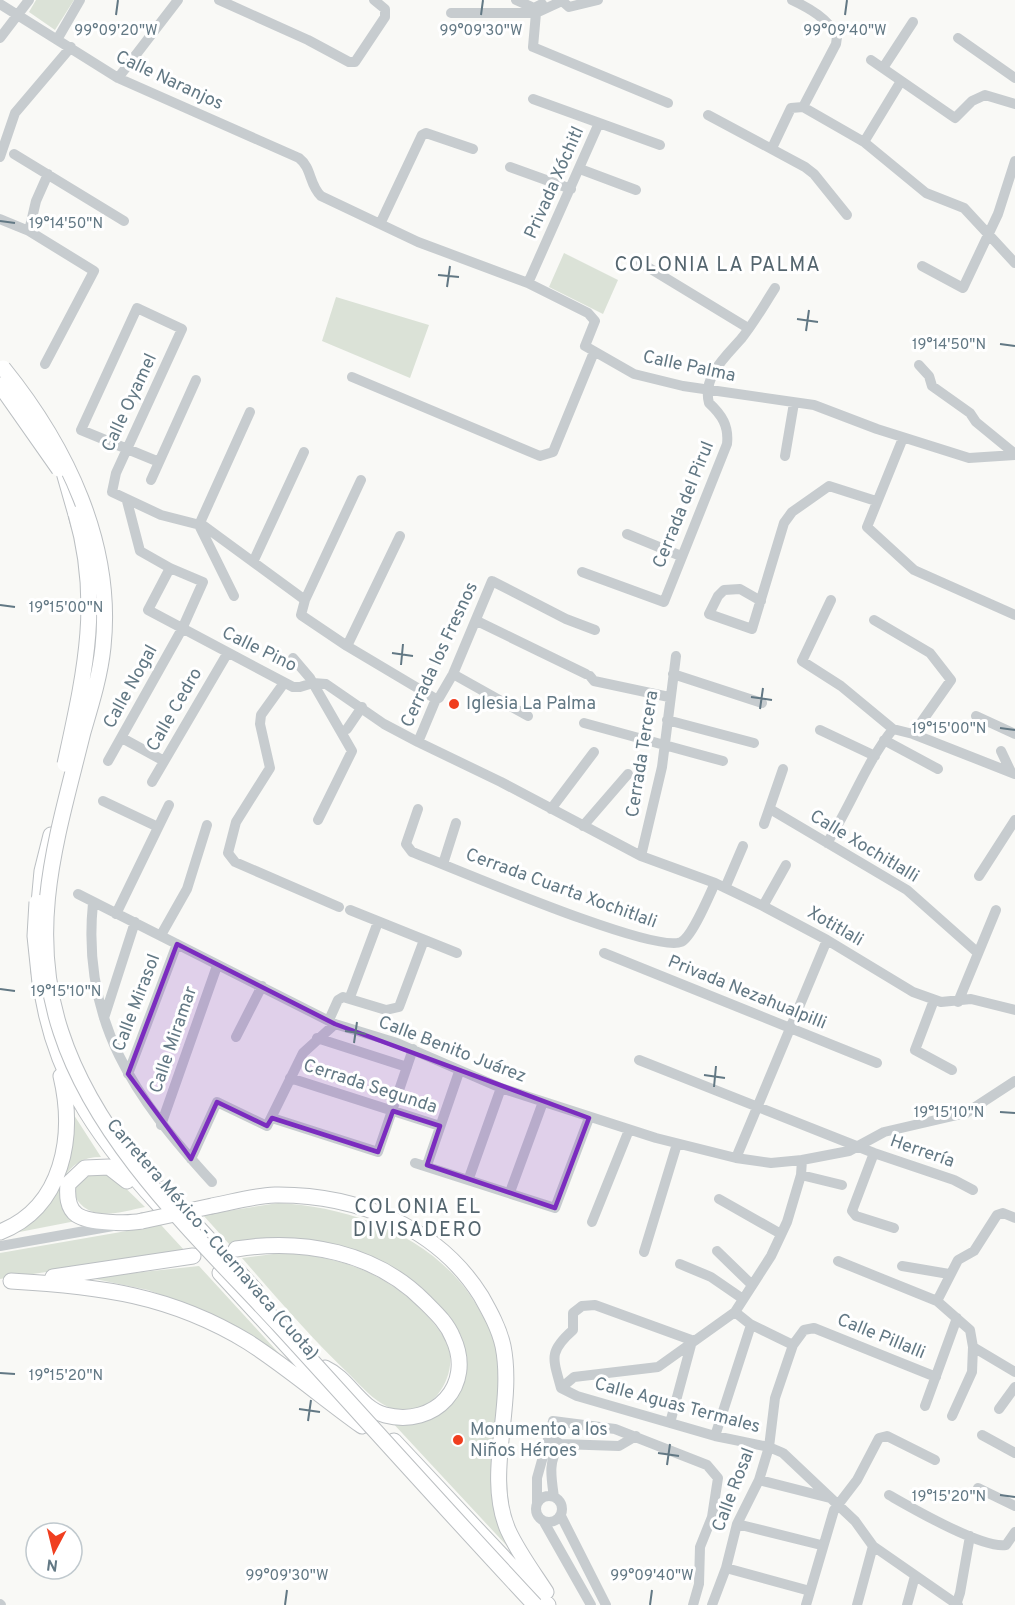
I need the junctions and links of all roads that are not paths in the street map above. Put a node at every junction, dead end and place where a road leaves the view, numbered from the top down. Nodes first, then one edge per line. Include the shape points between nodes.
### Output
1 (29, 0) edge
2 (80, 0) edge
3 (178, 0) edge
4 (219, 0) edge
5 (374, 0) edge
6 (516, 0) edge
7 (558, 0) edge
8 (598, 0) edge
9 (792, 0) edge
10 (0, 4) edge
11 (451, 13) dead end
12 (536, 14) junction
13 (19, 16) junction
14 (913, 22) dead end
15 (0, 38) edge
16 (58, 38) junction
17 (958, 38) dead end
18 (71, 47) junction
19 (871, 60) dead end
20 (883, 68) junction
21 (118, 78) junction
22 (1015, 78) edge
23 (901, 81) junction
24 (532, 99) dead end
25 (668, 103) dead end
26 (1015, 104) edge
27 (803, 107) junction
28 (708, 115) dead end
29 (599, 123) junction
30 (864, 142) junction
31 (660, 145) dead end
32 (772, 148) junction
33 (473, 149) dead end
34 (14, 154) dead end
35 (0, 157) edge
36 (1015, 161) edge
37 (510, 167) dead end
38 (580, 169) junction
39 (48, 174) junction
40 (571, 189) junction
41 (636, 190) dead end
42 (847, 215) dead end
43 (0, 219) edge
44 (124, 221) dead end
45 (380, 224) junction
46 (29, 231) junction
47 (988, 236) junction
48 (641, 263) dead end
49 (1015, 263) edge
50 (922, 266) dead end
51 (528, 282) junction
52 (775, 288) dead end
53 (748, 328) junction
54 (594, 352) junction
55 (0, 359) edge
56 (0, 364) edge
57 (45, 364) dead end
58 (919, 365) dead end
59 (0, 376) edge
60 (352, 377) dead end
61 (196, 380) dead end
62 (0, 386) edge
63 (708, 390) junction
64 (794, 403) junction
65 (250, 412) dead end
66 (903, 438) junction
67 (128, 448) junction
68 (304, 452) dead end
69 (1015, 454) edge
70 (785, 456) dead end
71 (159, 462) junction
72 (151, 480) dead end
73 (361, 480) dead end
74 (127, 501) junction
75 (876, 501) junction
76 (199, 525) junction
77 (627, 534) dead end
78 (400, 536) dead end
79 (681, 556) junction
80 (254, 560) junction
81 (170, 568) junction
82 (582, 572) dead end
83 (234, 596) dead end
84 (305, 600) junction
85 (831, 600) dead end
86 (761, 602) junction
87 (1015, 615) edge
88 (874, 620) dead end
89 (477, 621) junction
90 (182, 629) junction
91 (595, 630) dead end
92 (347, 646) junction
93 (227, 654) junction
94 (676, 656) dead end
95 (293, 658) dead end
96 (453, 674) junction
97 (673, 674) junction
98 (284, 682) junction
99 (313, 683) junction
100 (669, 697) junction
101 (436, 699) junction
102 (762, 704) dead end
103 (362, 707) junction
104 (528, 716) dead end
105 (976, 716) dead end
106 (667, 720) junction
107 (584, 723) dead end
108 (347, 729) dead end
109 (893, 729) junction
110 (820, 730) dead end
111 (913, 734) junction
112 (1015, 734) edge
113 (122, 738) junction
114 (884, 740) junction
115 (418, 742) junction
116 (754, 743) dead end
117 (664, 745) junction
118 (1001, 751) dead end
119 (594, 752) dead end
120 (875, 756) junction
121 (108, 761) dead end
122 (164, 761) junction
123 (723, 761) dead end
124 (783, 769) dead end
125 (938, 769) dead end
126 (1013, 773) edge
127 (628, 774) dead end
128 (152, 782) dead end
129 (103, 801) dead end
130 (169, 805) dead end
131 (418, 809) dead end
132 (551, 809) junction
133 (770, 809) junction
134 (318, 820) dead end
135 (1015, 820) edge
136 (456, 823) dead end
137 (764, 824) dead end
138 (207, 825) dead end
139 (583, 826) junction
140 (158, 827) junction
141 (827, 843) junction
142 (743, 846) dead end
143 (641, 856) junction
144 (443, 864) junction
145 (786, 865) dead end
146 (979, 876) dead end
147 (720, 885) junction
148 (78, 894) dead end
149 (93, 903) junction
150 (763, 906) junction
151 (339, 907) dead end
152 (350, 910) dead end
153 (996, 910) dead end
154 (116, 914) junction
155 (135, 922) junction
156 (378, 922) junction
157 (161, 934) junction
158 (424, 940) junction
159 (827, 940) junction
160 (177, 944) junction
161 (978, 952) junction
162 (457, 953) dead end
163 (604, 953) dead end
164 (217, 966) junction
165 (262, 986) junction
166 (350, 997) junction
167 (934, 1000) junction
168 (958, 1002) junction
169 (1015, 1010) edge
170 (104, 1018) junction
171 (332, 1022) junction
172 (789, 1027) junction
173 (236, 1037) dead end
174 (52, 1038) junction
175 (317, 1038) junction
176 (413, 1049) junction
177 (639, 1060) dead end
178 (877, 1063) dead end
179 (407, 1067) junction
180 (952, 1070) dead end
181 (459, 1071) junction
182 (128, 1074) junction
183 (290, 1078) junction
184 (1015, 1081) edge
185 (501, 1088) junction
186 (543, 1102) junction
187 (759, 1106) junction
188 (393, 1111) junction
189 (589, 1118) junction
190 (269, 1122) junction
191 (161, 1125) junction
192 (440, 1126) junction
193 (629, 1130) junction
194 (677, 1144) junction
195 (860, 1147) junction
196 (874, 1153) junction
197 (736, 1158) junction
198 (191, 1159) junction
199 (802, 1160) junction
200 (415, 1162) dead end
201 (427, 1165) junction
202 (801, 1175) junction
203 (469, 1178) junction
204 (212, 1182) dead end
205 (842, 1185) dead end
206 (973, 1190) dead end
207 (510, 1192) junction
208 (719, 1199) dead end
209 (158, 1204) junction
210 (1015, 1218) edge
211 (135, 1222) junction
212 (592, 1222) dead end
213 (894, 1228) dead end
214 (0, 1232) edge
215 (781, 1234) junction
216 (0, 1246) edge
217 (236, 1249) dead end
218 (717, 1251) dead end
219 (644, 1252) dead end
220 (193, 1256) dead end
221 (838, 1261) dead end
222 (680, 1264) dead end
223 (902, 1266) dead end
224 (949, 1274) junction
225 (6, 1282) edge
226 (752, 1285) junction
227 (743, 1299) junction
228 (937, 1301) junction
229 (735, 1312) junction
230 (957, 1318) junction
231 (751, 1325) junction
232 (692, 1343) junction
233 (793, 1345) junction
234 (973, 1347) junction
235 (325, 1368) junction
236 (1015, 1372) edge
237 (936, 1377) junction
238 (561, 1388) junction
239 (1015, 1388) edge
240 (925, 1406) dead end
241 (999, 1409) dead end
242 (952, 1416) dead end
243 (670, 1423) junction
244 (362, 1426) junction
245 (982, 1434) dead end
246 (548, 1436) junction
247 (636, 1436) junction
248 (715, 1436) junction
249 (560, 1444) junction
250 (769, 1447) junction
251 (1015, 1453) edge
252 (935, 1460) dead end
253 (759, 1480) junction
254 (978, 1488) dead end
255 (889, 1495) dead end
256 (554, 1497) junction
257 (836, 1501) junction
258 (537, 1503) junction
259 (1015, 1506) edge
260 (553, 1519) junction
261 (737, 1524) junction
262 (1015, 1532) edge
263 (970, 1536) junction
264 (822, 1545) junction
265 (873, 1546) junction
266 (726, 1568) junction
267 (915, 1576) junction
268 (810, 1591) junction
269 (957, 1604) edge
270 (526, 1605) edge
271 (535, 1605) edge
272 (549, 1605) edge
273 (554, 1605) edge
274 (591, 1605) edge
275 (606, 1605) edge
276 (693, 1605) edge
277 (712, 1605) edge
278 (806, 1605) edge
279 (857, 1605) edge
280 (907, 1605) edge

1 - 13 street
2 - 16 street
3 - 21 street
4 - 5 street via 349,62 355,62 386,17 385,9
6 - 7 street via 534,8
7 - 8 street via 577,7
7 - 12 street
9 - 27 street via 824,20 837,37
10 - 13 street, Calle Naranjos
11 - 12 street
12 - 25 street via 532,42 538,51
13 - 15 street
13 - 16 street, Calle Naranjos
14 - 20 street
16 - 18 street, Calle Naranjos
17 - 22 street
18 - 21 street, Calle Naranjos
18 - 35 street via 15,113
19 - 20 street
20 - 23 street
21 - 45 street, Calle Naranjos via 299,158 306,164 314,190 321,196
23 - 26 street via 955,118 972,101 986,95
23 - 30 street
24 - 29 street
27 - 30 street
27 - 32 street via 791,108
28 - 32 street
29 - 31 street, Privada Xóchitl
29 - 38 street, Privada Xóchitl
30 - 47 street via 926,193 964,208
32 - 42 street via 814,174
33 - 45 street via 422,135
34 - 39 street
36 - 47 street
37 - 40 street
38 - 40 street, Privada Xóchitl
38 - 41 street
39 - 44 street
39 - 46 street
40 - 51 street, Privada Xóchitl
43 - 46 street
45 - 51 street
46 - 57 street via 94,271
47 - 49 street
47 - 50 street via 963,288
48 - 53 street
51 - 54 street via 592,316 595,321 585,346
52 - 53 street
53 - 63 street via 720,360
54 - 60 street via 548,456
54 - 63 street, Calle Palma via 634,374
55 - 235 highway, Carretera México - Cuernavaca (Cuota) via 48,421 68,456 94,529 101,566 101,658 49,898 51,970 63,1025 83,1081 116,1136
56 - 271 highway, bridge via 48,428 66,462 96,542 103,584 102,649 46,896 50,981 60,1029 77,1075 100,1120 172,1208
58 - 69 street via 930,376 932,386 970,413
59 - 174 highway, Carretera México - Cuernavaca (Cuota) via 34,419 62,467 75,505 92,587 90,663 38,897 37,949
61 - 71 street
62 - 270 highway, bridge via 57,464 84,543 90,584 89,647 84,677 37,895 35,936 40,984 57,1047 82,1101 123,1163
63 - 64 street, Calle Palma
63 - 79 street, Cerrada del Pirul via 709,404 723,418 728,431 727,444
64 - 66 street, Calle Palma via 814,405
64 - 70 street
65 - 76 street
66 - 69 street, Calle Palma via 969,458
66 - 75 street
67 - 67 street, Calle Oyamel via 182,329 137,308 81,430
67 - 71 street
67 - 74 street, Calle Oyamel via 112,492
68 - 80 street
71 - 72 street
73 - 84 street
74 - 76 street
74 - 81 street via 140,551
75 - 86 street via 829,486 792,512 784,523
75 - 87 street via 867,527 914,570
76 - 80 street
76 - 83 street
77 - 79 street
78 - 92 street
79 - 82 street, Cerrada del Pirul via 664,602
80 - 84 street
81 - 90 street, Calle Pino via 148,610
81 - 90 street, Calle Nogal via 203,582
84 - 92 street via 301,615
85 - 109 street via 802,660
86 - 86 street via 752,628 710,614 717,596 724,590 740,589
88 - 111 street via 930,652 951,680
89 - 91 street, Cerrada los Fresnos via 492,581
89 - 96 street, Cerrada los Fresnos
89 - 100 street via 594,681
90 - 93 street, Calle Pino
90 - 113 street, Calle Nogal
92 - 101 street
93 - 98 street, Calle Pino
93 - 122 street, Calle Cedro
94 - 97 street, Cerrada Tercera
95 - 99 street
96 - 101 street, Cerrada los Fresnos
96 - 104 street
97 - 100 street, Cerrada Tercera
97 - 102 street
98 - 99 street, Calle Pino via 300,687
98 - 151 street via 261,715 270,768 236,822 228,853 235,862
99 - 103 street, Calle Pino via 326,684
99 - 134 street via 352,751
100 - 106 street, Cerrada Tercera
101 - 115 street, Cerrada los Fresnos
103 - 108 street
103 - 115 street, Calle Pino
105 - 112 street
106 - 116 street
106 - 117 street, Cerrada Tercera
107 - 117 street
109 - 111 street
109 - 114 street
110 - 120 street
111 - 126 street
113 - 121 street, Calle Nogal
113 - 122 street
114 - 120 street
114 - 125 street
115 - 132 street
117 - 123 street
117 - 143 street, Cerrada Tercera
118 - 126 street
119 - 132 street
120 - 141 street
122 - 128 street, Calle Cedro
124 - 133 street
127 - 139 street
129 - 140 street
130 - 140 street
131 - 144 street, Cerrada Cuarta Xochitlali via 407,848
132 - 139 street
133 - 137 street
133 - 141 street, Calle Xochitlalli
135 - 146 street
136 - 144 street
138 - 157 street via 187,889
139 - 143 street
140 - 154 street
141 - 161 street, Calle Xochitlalli via 907,890
142 - 147 street, Cerrada Cuarta Xochitlali
143 - 147 street, Xotitlali
144 - 147 street, Cerrada Cuarta Xochitlali via 558,910 668,943 686,938
145 - 150 street
147 - 150 street, Xotitlali
148 - 149 street, Calle Benito Juárez
149 - 154 street, Calle Benito Juárez
149 - 170 street via 92,960
150 - 159 street, Xotitlali
152 - 156 street
153 - 161 street
154 - 155 street, Calle Benito Juárez
155 - 157 street, Calle Benito Juárez
155 - 170 street
156 - 158 street
156 - 166 street
157 - 160 street, Calle Benito Juárez
158 - 162 street
158 - 166 street via 399,1007 393,1010
159 - 167 street, Xotitlali via 895,983
159 - 172 street
160 - 164 street, Calle Benito Juárez
160 - 182 street, Calle Mirasol
161 - 168 street
163 - 172 street, Privada Nezahualpilli
164 - 165 street, Calle Benito Juárez
164 - 191 street, Calle Miramar
165 - 171 street, Calle Benito Juárez
165 - 173 street
166 - 171 street via 338,1000
167 - 168 street, Xotitlali
167 - 180 street via 915,1050
168 - 169 street, Xotitlali via 971,999
170 - 182 street
171 - 175 street
171 - 176 street, Calle Benito Juárez
172 - 178 street, Privada Nezahualpilli
172 - 187 street
174 - 209 highway, Carretera México - Cuernavaca (Cuota) via 88,1118 124,1168
174 - 214 highway via 66,1104 63,1160 57,1177 34,1210 21,1222
175 - 179 street
175 - 183 street via 303,1053
176 - 179 street
176 - 181 street, Calle Benito Juárez
177 - 187 street, Herrería
179 - 188 street
181 - 185 street, Calle Benito Juárez
181 - 192 street
182 - 191 street
183 - 188 street, Cerrada Segunda
183 - 190 street
184 - 195 street via 966,1113 884,1132
185 - 186 street, Calle Benito Juárez
185 - 203 street
186 - 189 street, Calle Benito Juárez
186 - 207 street
187 - 195 street, Herrería
187 - 197 street
188 - 190 street via 378,1152
188 - 192 street, Cerrada Segunda
189 - 193 street, Calle Benito Juárez
189 - 207 street via 555,1208
190 - 198 street via 216,1101
191 - 198 street
192 - 201 street
193 - 194 street, Calle Benito Juárez
193 - 212 street
194 - 197 street, Calle Benito Juárez
194 - 219 street
195 - 196 street, Herrería
195 - 199 street, Calle Benito Juárez
196 - 206 street, Herrería
196 - 213 street via 852,1211 856,1216
197 - 199 street, Calle Benito Juárez via 771,1163
198 - 204 street
199 - 202 street
200 - 201 street
201 - 203 street
202 - 205 street
202 - 215 street
203 - 207 street
208 - 215 street
209 - 211 highway via 109,1167 86,1168 70,1179 68,1198 77,1215
209 - 244 highway, Carretera México - Cuernavaca (Cuota)
210 - 224 street via 997,1215 979,1246 958,1260
211 - 216 street
211 - 273 highway, bridge via 272,1195 351,1204 397,1220 417,1232 467,1274 494,1320 503,1346 507,1395 499,1478 503,1512 508,1529
215 - 226 street
217 - 235 highway via 308,1246 350,1256 389,1274 445,1322 458,1352 459,1369 451,1394 435,1410 399,1417 367,1406
218 - 226 street
220 - 225 highway
221 - 228 street
222 - 227 street via 711,1277
223 - 224 street
224 - 228 street
225 - 244 highway via 108,1289 188,1311 262,1351
226 - 227 street
227 - 229 street
228 - 230 street
229 - 231 street
229 - 232 street
230 - 234 street via 970,1330
230 - 237 street
231 - 233 street
231 - 248 street
232 - 238 street via 658,1367 574,1377
232 - 238 street via 595,1305 582,1306 573,1313 573,1330 556,1345 553,1359
232 - 243 street
233 - 237 street, Calle Pillalli via 804,1330 814,1328
233 - 250 street, Calle Rosal via 775,1398
234 - 236 street
234 - 242 street via 972,1372
235 - 272 highway, Carretera México - Cuernavaca (Cuota)
237 - 240 street
238 - 243 street, Calle Aguas Termales
239 - 241 street
243 - 248 street, Calle Aguas Termales
244 - 270 highway, Carretera México - Cuernavaca (Cuota)
245 - 251 street
246 - 247 street via 553,1421 615,1428
246 - 249 street
246 - 258 street via 537,1478
247 - 249 street via 619,1446
247 - 276 street via 707,1465 718,1478 712,1517 700,1547 699,1584
248 - 250 street, Calle Aguas Termales
249 - 256 street via 550,1464
250 - 253 street, Calle Rosal
250 - 257 street via 783,1453
252 - 257 street via 882,1435 857,1480
253 - 257 street
253 - 261 street, Calle Rosal
254 - 259 street
255 - 263 street
256 - 258 street via 543,1497
256 - 260 street via 562,1504
257 - 264 street
257 - 265 street
258 - 260 street via 536,1514
260 - 274 street via 557,1543
260 - 275 street
261 - 264 street
261 - 266 street, Calle Rosal
262 - 263 street via 1006,1545
263 - 269 street
264 - 268 street
265 - 267 street
265 - 279 street
266 - 268 street
266 - 277 street, Calle Rosal
267 - 269 street
267 - 280 street
268 - 278 street

